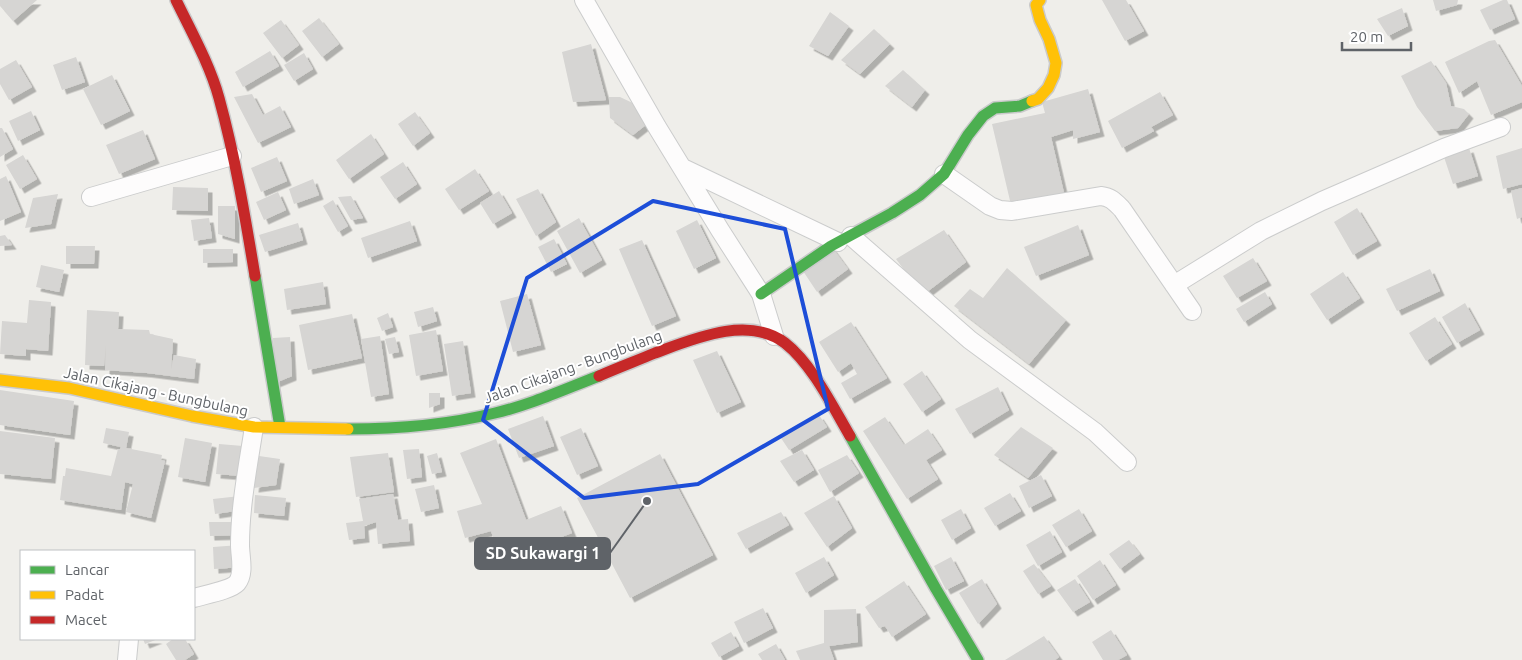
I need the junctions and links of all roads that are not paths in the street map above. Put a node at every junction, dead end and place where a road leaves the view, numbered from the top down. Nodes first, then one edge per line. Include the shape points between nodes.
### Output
1 (176, 0) edge
2 (584, 0) edge
3 (1040, 0) edge
4 (1501, 126) dead end
5 (232, 156) junction
6 (683, 168) junction
7 (944, 174) junction
8 (91, 197) dead end
9 (845, 239) junction
10 (1174, 285) junction
11 (761, 294) junction
12 (1192, 311) dead end
13 (774, 336) junction
14 (0, 380) edge
15 (254, 427) junction
16 (280, 427) junction
17 (1127, 462) dead end
18 (195, 598) edge
19 (129, 640) edge
20 (127, 660) edge
21 (978, 660) edge

1 - 5 main road via 216,88
2 - 6 street
3 - 7 main road via 1036,6 1056,63 1048,88 1038,99 1020,106 995,108 983,116
4 - 10 street via 1322,201 1261,231
5 - 8 street
5 - 16 main road
6 - 9 street
6 - 11 street
7 - 9 main road via 920,195
7 - 10 street via 1000,210 1108,197 1122,209
9 - 11 main road
9 - 17 street via 970,340 1095,432
10 - 12 street
11 - 13 street
13 - 16 main road, Jalan Cikajang - Bungbulang via 746,330 709,334 496,414 439,424 374,429
13 - 21 main road, Jalan Cikajang - Bungbulang via 795,352 812,373
14 - 15 main road, Jalan Cikajang - Bungbulang via 69,388
15 - 16 main road, Jalan Cikajang - Bungbulang
15 - 18 street via 242,510 242,567 238,582
19 - 20 street

